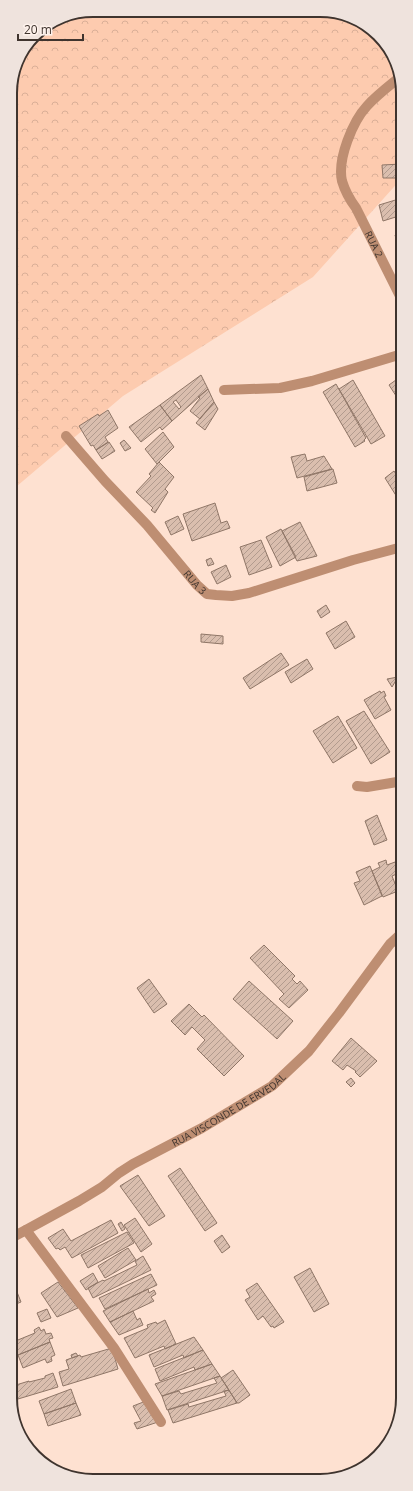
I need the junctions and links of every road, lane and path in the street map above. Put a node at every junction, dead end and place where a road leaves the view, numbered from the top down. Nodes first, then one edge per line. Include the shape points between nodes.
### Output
1 (395, 81) edge
2 (396, 288) edge
3 (396, 356) edge
4 (224, 390) dead end
5 (66, 436) dead end
6 (396, 549) edge
7 (396, 783) edge
8 (357, 786) dead end
9 (396, 939) edge
10 (26, 1230) junction
11 (17, 1235) edge
12 (161, 1422) dead end

1 - 2 street, RUA 2 via 366,106 353,128 345,149 342,180
3 - 4 street via 280,388
5 - 6 street, RUA 3 via 206,594 232,596 249,593
7 - 8 street
9 - 10 street, RUA VISCONDE DE ERVEDAL via 309,1051 272,1086 202,1128 133,1164 102,1187
10 - 11 street, RUA VISCONDE DE ERVEDAL
10 - 12 street via 114,1348

